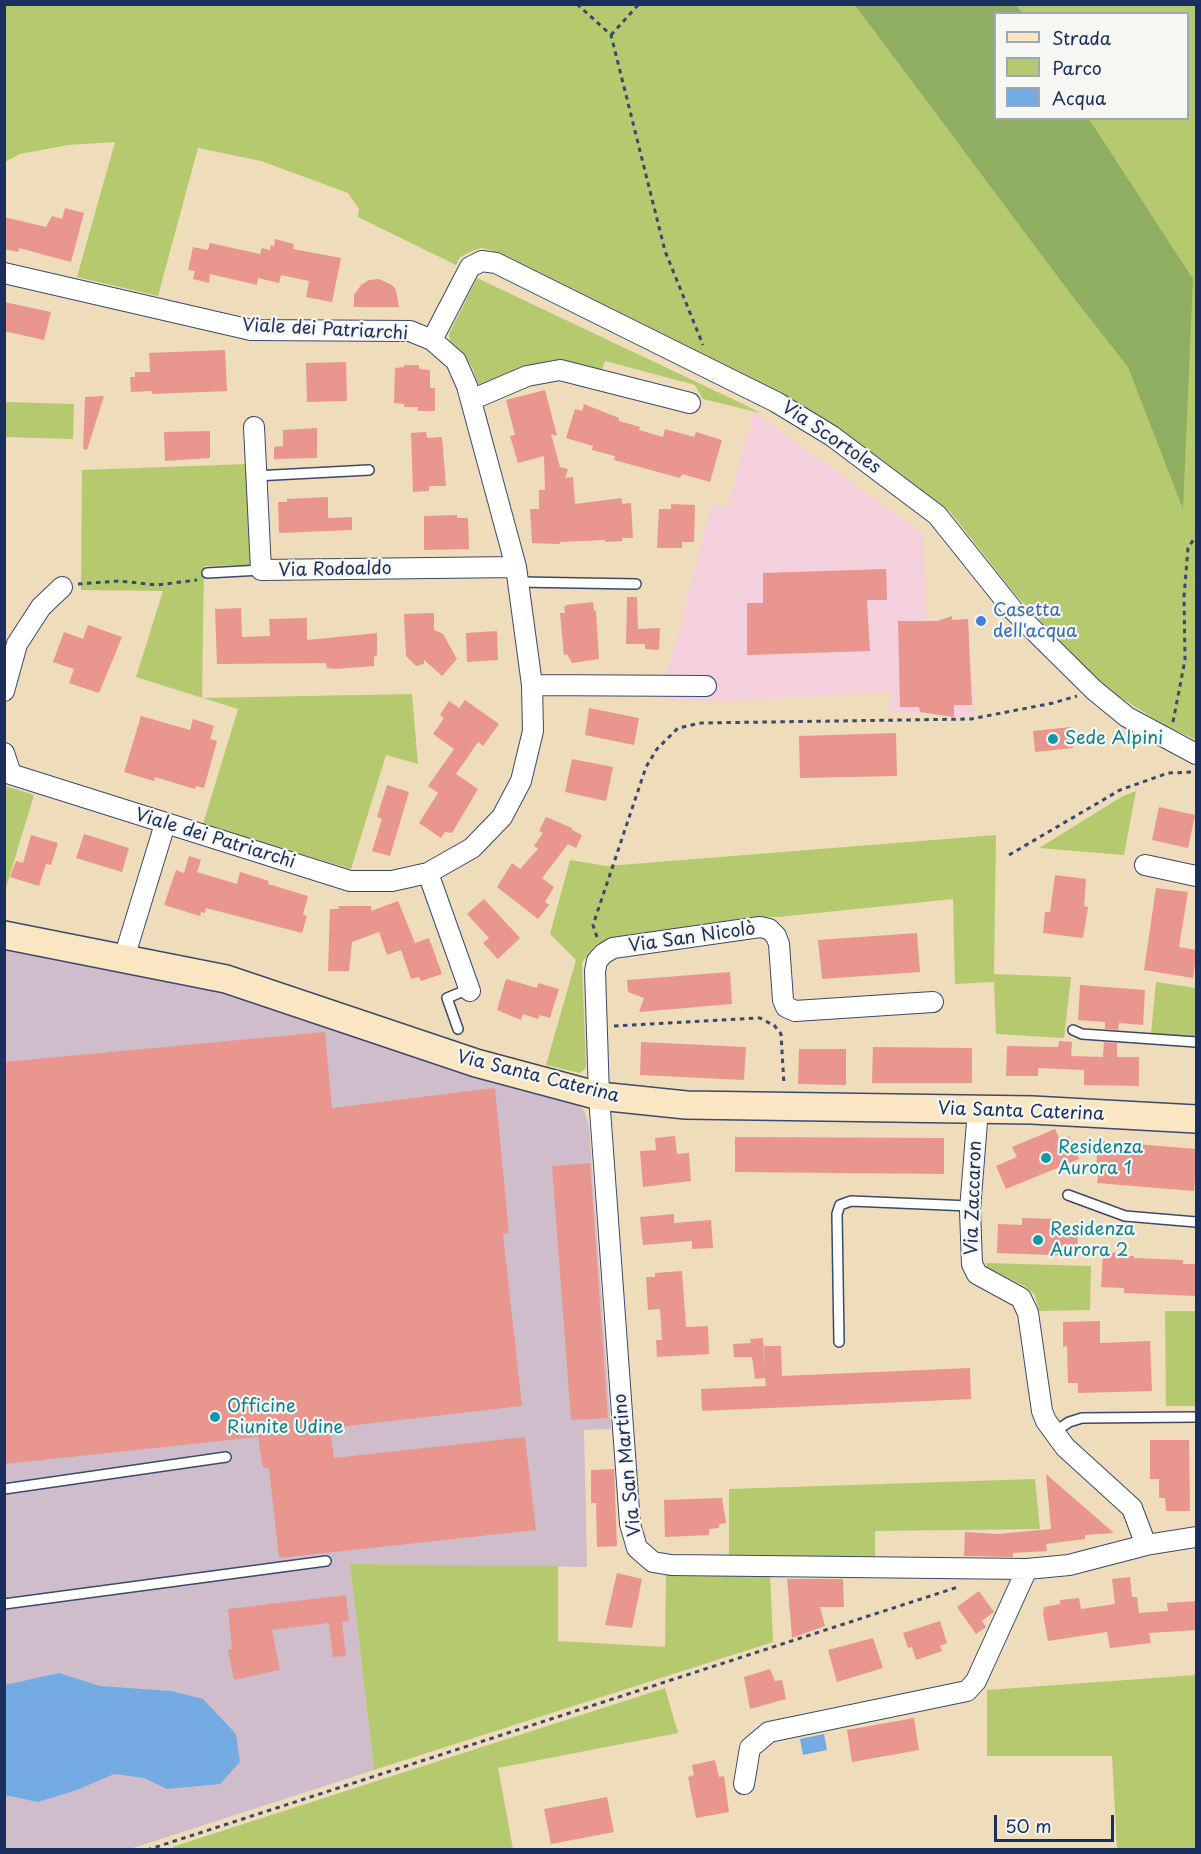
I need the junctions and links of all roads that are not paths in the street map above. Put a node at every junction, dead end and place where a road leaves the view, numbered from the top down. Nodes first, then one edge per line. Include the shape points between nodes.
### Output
1 (4, 273) edge
2 (432, 340) junction
3 (471, 400) junction
4 (690, 403) dead end
5 (255, 427) dead end
6 (369, 471) dead end
7 (255, 476) junction
8 (261, 570) junction
9 (207, 573) road end
10 (518, 575) junction
11 (636, 584) dead end
12 (62, 587) road end
13 (532, 685) junction
14 (706, 686) dead end
15 (4, 691) edge
16 (4, 753) edge
17 (1197, 754) edge
18 (8, 773) edge
19 (165, 824) junction
20 (1145, 866) dead end
21 (428, 873) junction
22 (1197, 876) edge
23 (4, 935) edge
24 (124, 958) junction
25 (469, 990) joint
26 (933, 1002) dead end
27 (458, 1029) dead end
28 (1072, 1030) dead end
29 (1197, 1042) edge
30 (599, 1096) junction
31 (978, 1109) junction
32 (1197, 1119) edge
33 (1068, 1195) dead end
34 (970, 1206) junction
35 (1197, 1222) edge
36 (839, 1342) dead end
37 (1197, 1417) edge
38 (1053, 1433) junction
39 (226, 1457) dead end
40 (4, 1488) edge
41 (1197, 1537) edge
42 (1146, 1545) junction
43 (326, 1561) dead end
44 (1027, 1569) junction
45 (4, 1604) edge
46 (744, 1784) dead end

1 - 2 street, Viale dei Patriarchi via 251,330 410,331
2 - 3 street, Viale dei Patriarchi via 456,361
2 - 17 street, Via Scortoles via 470,267 482,261 496,263 776,402 832,436 937,515 1013,610 1094,690 1127,717
3 - 4 street via 527,376 560,370
3 - 10 street, Viale dei Patriarchi
5 - 7 street, Via Rodoaldo
6 - 7 lane
7 - 8 street, Via Rodoaldo
8 - 9 lane
8 - 10 street, Via Rodoaldo
10 - 11 lane
10 - 13 street, Viale dei Patriarchi
12 - 15 street via 41,607 17,644
13 - 14 street
13 - 21 street, Viale dei Patriarchi via 533,731 521,781 502,817 472,848
16 - 18 street
18 - 19 street, Viale dei Patriarchi
19 - 21 street, Viale dei Patriarchi via 350,881 392,881
19 - 24 street
20 - 22 street
21 - 25 street
23 - 24 street, Via Santa Caterina
24 - 30 street, Via Santa Caterina via 226,979 476,1064
25 - 27 lane via 447,998
26 - 30 street, Via San Nicolò via 805,1012 786,1007 779,944 769,929 760,927 613,948 603,954 595,971
28 - 29 lane via 1082,1034
30 - 31 street, Via Santa Caterina via 686,1105
30 - 44 street, Via San Martino via 630,1524 637,1548 653,1562 671,1564
31 - 32 street, Via Santa Caterina
31 - 34 street, Via Zaccaron
33 - 35 lane via 1125,1215
34 - 36 lane via 851,1201 840,1205
34 - 38 street, Via Zaccaron via 972,1264 977,1274 1021,1298 1028,1313 1042,1411
37 - 38 lane via 1082,1418
38 - 42 street, Via Zaccaron via 1132,1508
39 - 40 lane
41 - 42 street, Via San Martino
42 - 44 street, Via San Martino via 1069,1565
43 - 45 lane
44 - 46 street via 976,1681 967,1691 769,1732 750,1748

